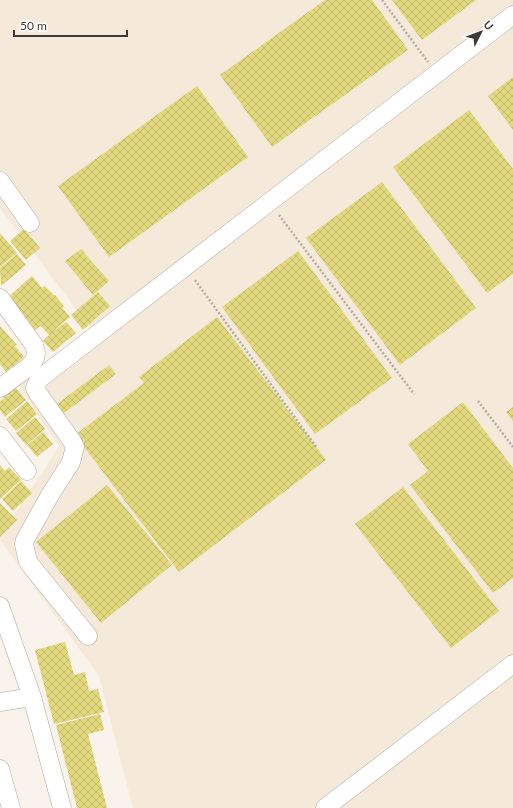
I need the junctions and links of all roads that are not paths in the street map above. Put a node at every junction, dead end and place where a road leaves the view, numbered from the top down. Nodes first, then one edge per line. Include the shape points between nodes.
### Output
1 (513, 15) edge
2 (0, 181) edge
3 (30, 223) dead end
4 (0, 298) edge
5 (0, 388) edge
6 (0, 436) edge
7 (27, 471) dead end
8 (0, 606) edge
9 (88, 636) dead end
10 (513, 664) edge
11 (32, 697) junction
12 (0, 702) edge
13 (0, 769) edge
14 (11, 808) edge
15 (62, 808) edge
16 (325, 808) edge

1 - 9 street via 39,379 37,392 75,447 71,462 25,540 24,549 28,562
2 - 3 street
4 - 5 street via 34,345 36,353 30,365
6 - 7 street
8 - 11 street
10 - 16 street
11 - 12 street
11 - 15 street
13 - 14 street

